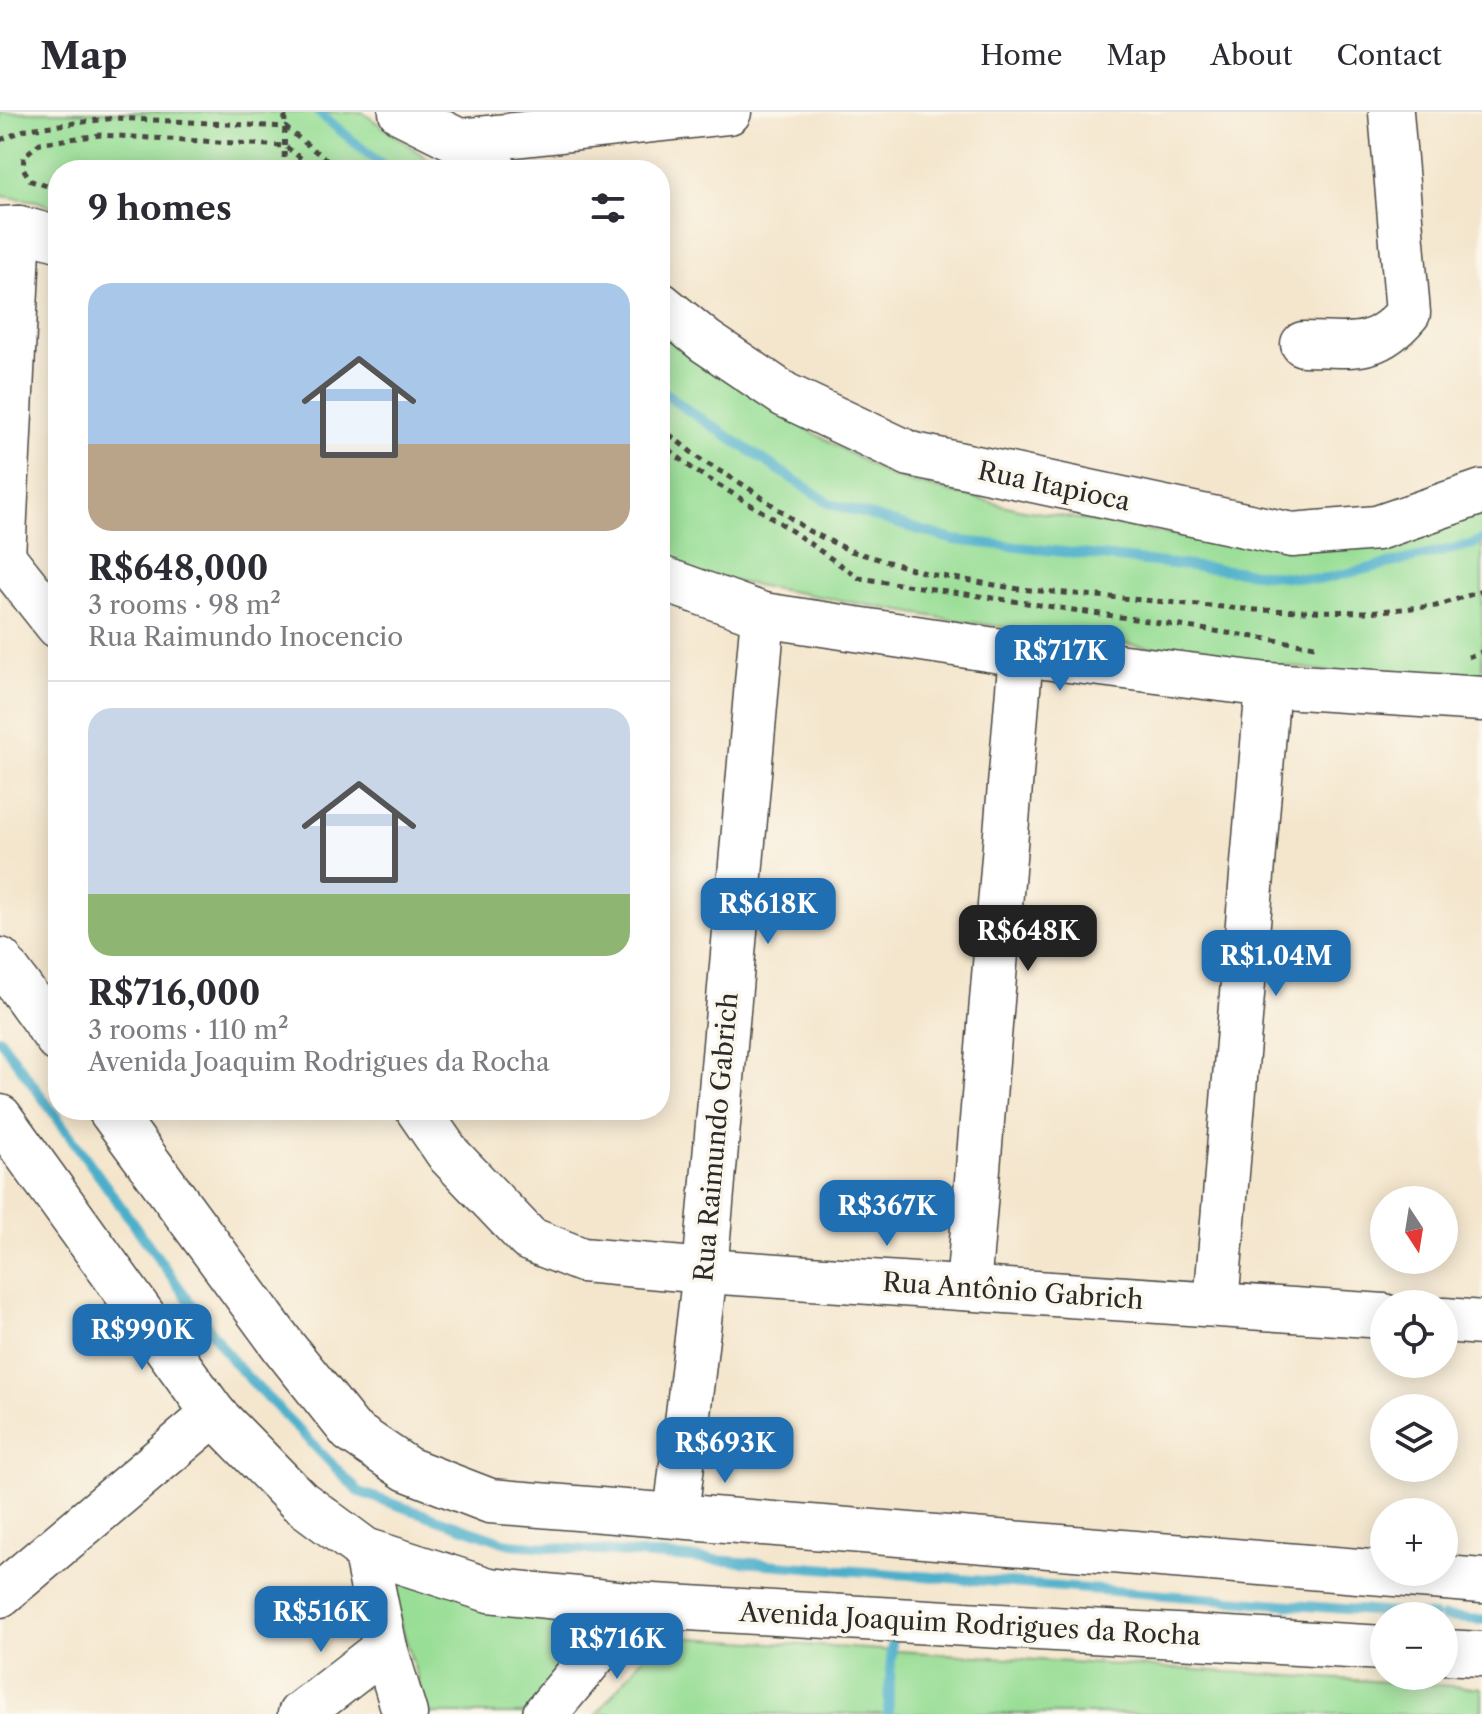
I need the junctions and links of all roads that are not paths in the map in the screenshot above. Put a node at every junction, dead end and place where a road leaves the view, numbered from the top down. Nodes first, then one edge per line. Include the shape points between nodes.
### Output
1 (401, 112) edge
2 (729, 112) edge
3 (1391, 112) edge
4 (459, 141) junction
5 (483, 160) edge
6 (26, 232) edge
7 (670, 312) edge
8 (1303, 344) dead end
9 (1482, 492) edge
10 (2, 555) edge
11 (670, 582) edge
12 (48, 613) edge
13 (763, 615) junction
14 (1021, 654) junction
15 (1268, 685) junction
16 (1482, 699) edge
17 (0, 960) edge
18 (48, 1026) edge
19 (0, 1117) edge
20 (117, 1120) edge
21 (425, 1120) edge
22 (453, 1120) edge
23 (449, 1155) junction
24 (705, 1271) junction
25 (968, 1288) junction
26 (1216, 1304) junction
27 (1370, 1315) edge
28 (214, 1414) junction
29 (676, 1515) junction
30 (365, 1550) junction
31 (1482, 1581) edge
32 (0, 1595) edge
33 (636, 1605) junction
34 (1370, 1647) edge
35 (385, 1648) junction
36 (1458, 1653) edge
37 (1482, 1654) edge
38 (300, 1714) edge
39 (405, 1714) edge
40 (545, 1714) edge

1 - 4 street
2 - 4 street
3 - 8 street via 1408,313 1394,330 1368,344
4 - 5 street
6 - 10 street
7 - 9 street, Rua Itapioca via 785,395 910,454 1292,535 1377,528
10 - 12 street
11 - 13 street
13 - 14 street
13 - 24 street, Rua Raimundo Gabrich
14 - 15 street
14 - 25 street
15 - 16 street
15 - 26 street
17 - 18 street
19 - 28 street, Avenida Joaquim Rodrigues da Rocha
20 - 29 street via 351,1431 407,1469 490,1501
21 - 23 street, Rua Antônio Gabrich
22 - 23 street
23 - 24 street, Rua Antônio Gabrich via 529,1239 582,1260
24 - 25 street, Rua Antônio Gabrich
24 - 29 street, Rua Raimundo Gabrich
25 - 26 street, Rua Antônio Gabrich
26 - 27 street, Rua Antônio Gabrich
28 - 30 street, Avenida Joaquim Rodrigues da Rocha via 299,1501
28 - 32 street
29 - 31 street
30 - 33 street, Avenida Joaquim Rodrigues da Rocha via 489,1590
30 - 35 street
33 - 34 street, Avenida Joaquim Rodrigues da Rocha
33 - 40 street
35 - 38 street
35 - 39 street
36 - 37 street

